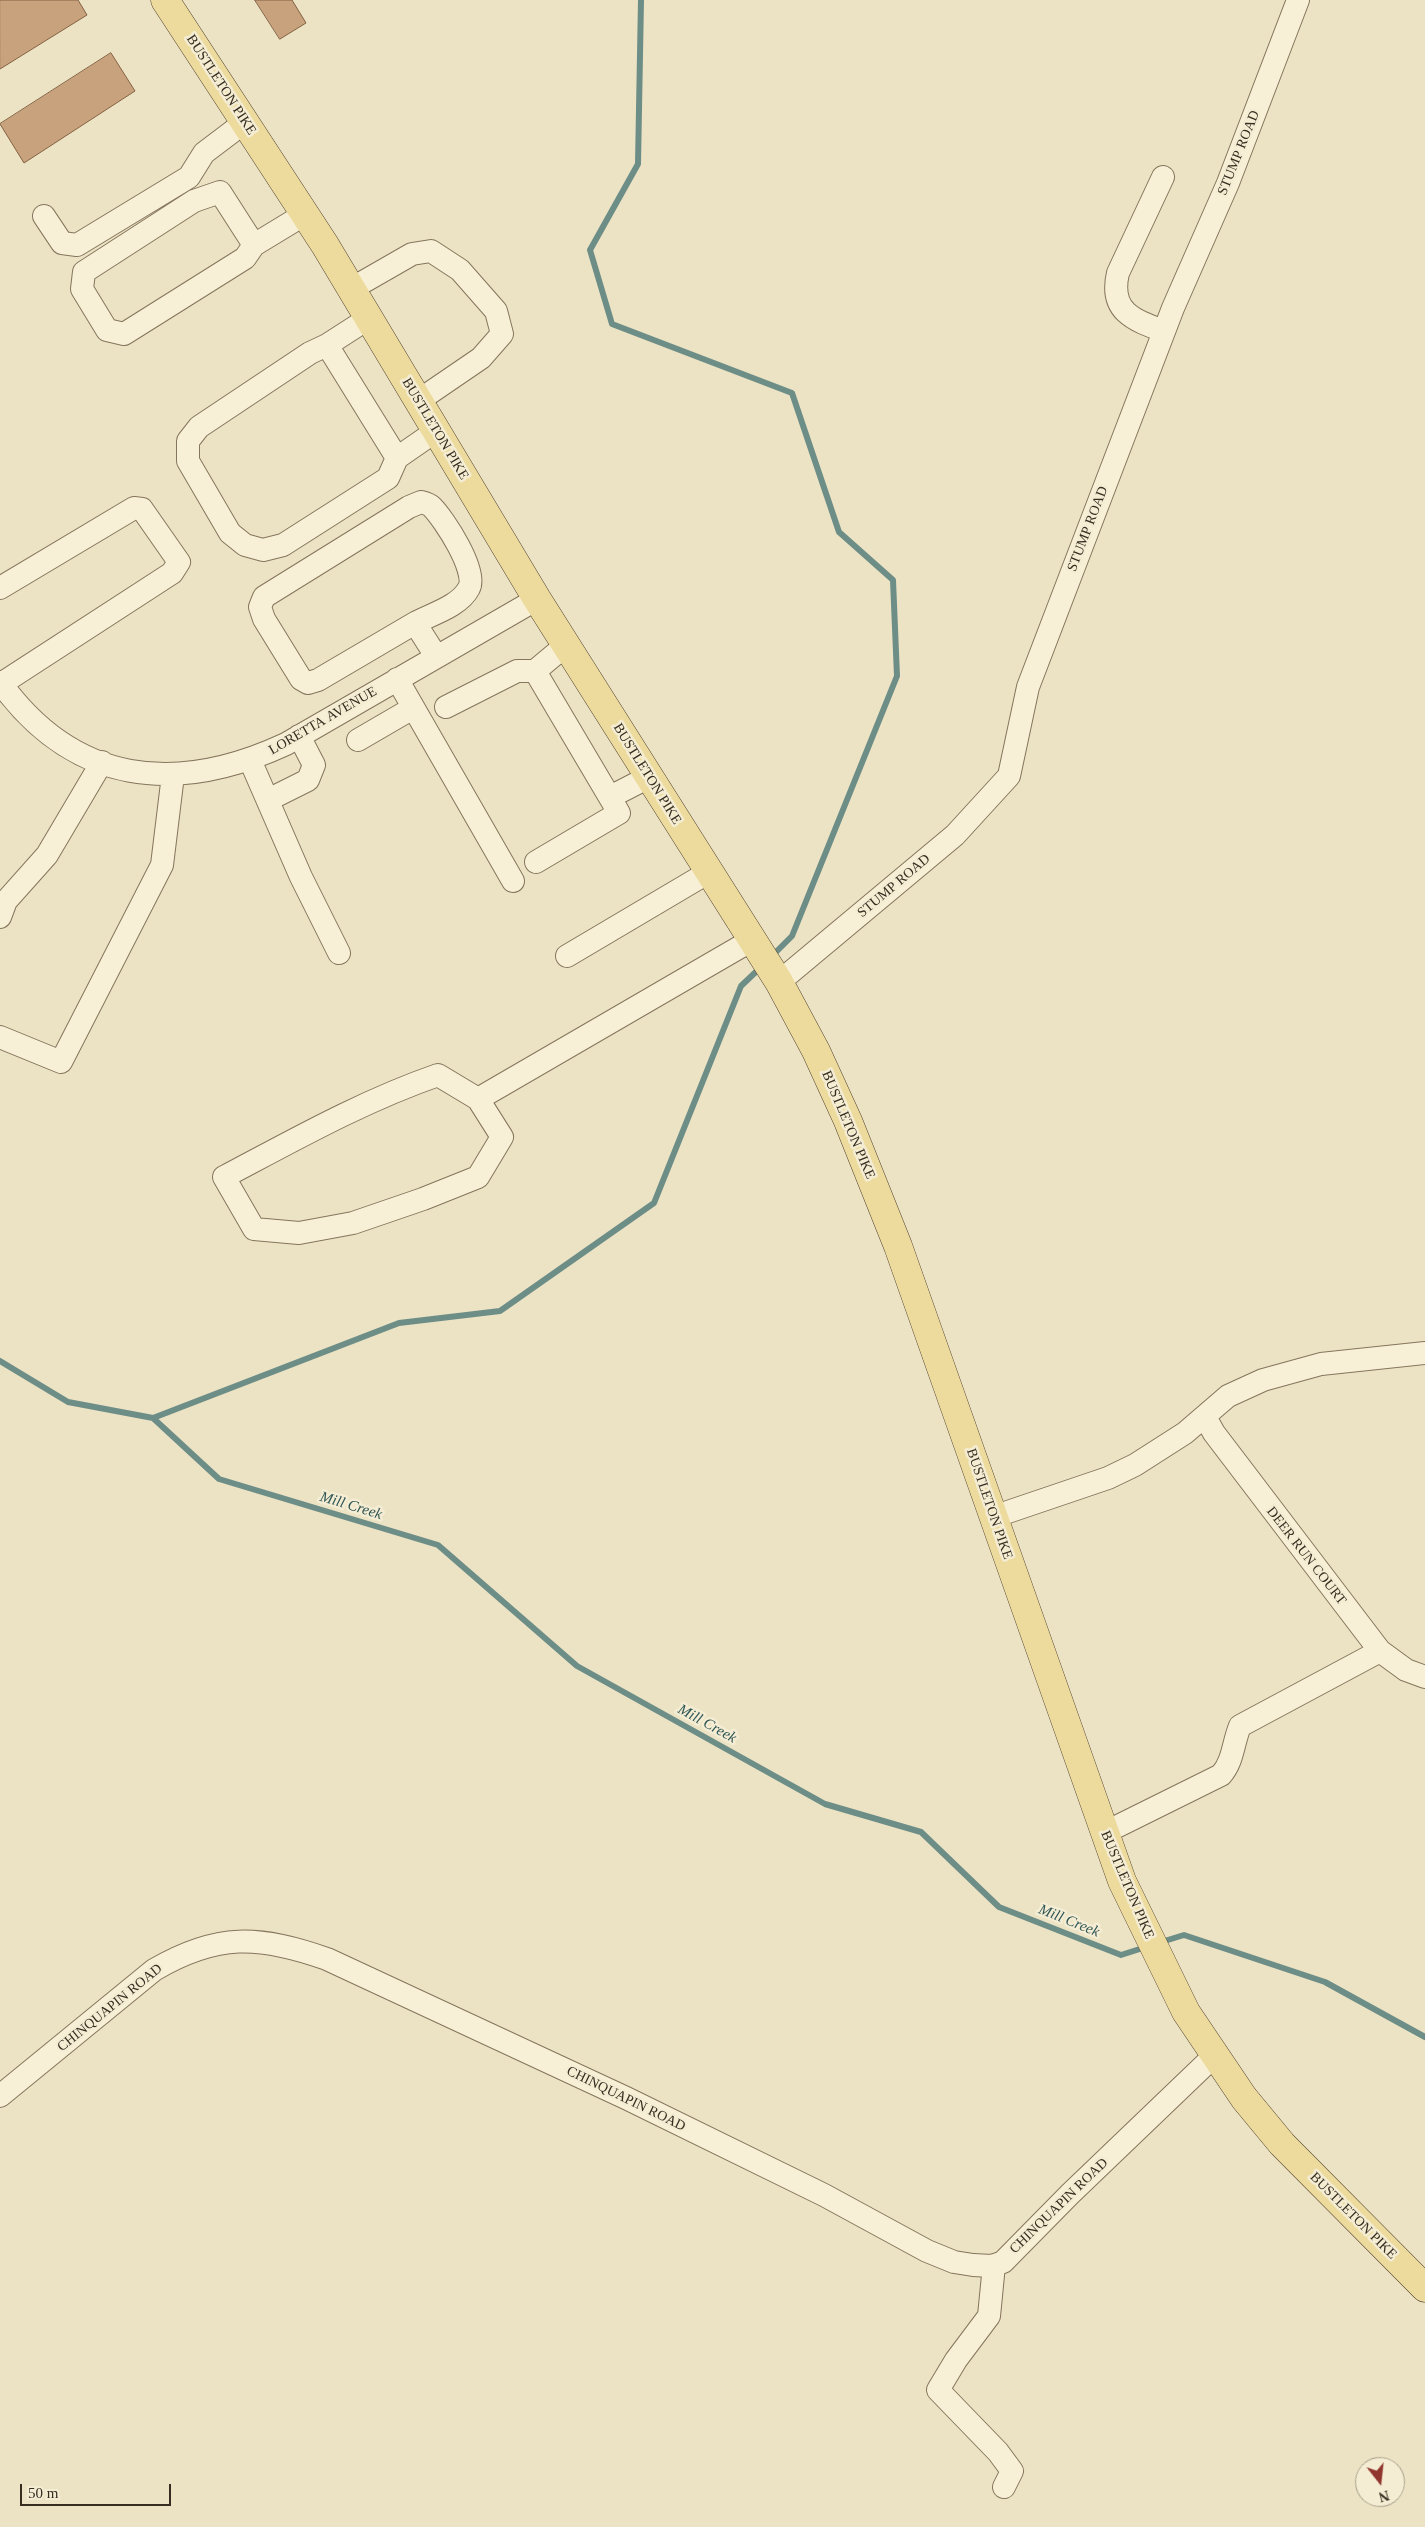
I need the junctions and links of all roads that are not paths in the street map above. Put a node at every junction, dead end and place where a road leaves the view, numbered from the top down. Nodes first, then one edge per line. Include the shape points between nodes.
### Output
1 (166, 0) edge
2 (1298, 0) edge
3 (246, 122) junction
4 (1163, 176) dead end
5 (305, 214) junction
6 (44, 216) dead end
7 (254, 245) junction
8 (351, 288) junction
9 (369, 318) junction
10 (1164, 331) junction
11 (327, 345) junction
12 (418, 401) junction
13 (436, 431) junction
14 (397, 458) junction
15 (0, 588) edge
16 (537, 599) junction
17 (415, 623) junction
18 (566, 645) junction
19 (436, 656) junction
20 (535, 671) junction
21 (397, 679) junction
22 (1, 683) edge
23 (446, 707) dead end
24 (413, 708) junction
25 (299, 736) junction
26 (358, 740) dead end
27 (250, 760) junction
28 (102, 762) junction
29 (173, 775) junction
30 (649, 777) junction
31 (610, 797) junction
32 (268, 800) junction
33 (536, 862) dead end
34 (709, 872) junction
35 (513, 881) dead end
36 (0, 917) edge
37 (339, 953) dead end
38 (567, 956) dead end
39 (766, 963) junction
40 (0, 1037) edge
41 (478, 1099) junction
42 (1425, 1353) edge
43 (1204, 1417) junction
44 (993, 1517) junction
45 (1380, 1651) junction
46 (1425, 1677) edge
47 (1104, 1833) junction
48 (1214, 2056) junction
49 (0, 2096) edge
50 (994, 2265) junction
51 (1425, 2288) edge
52 (1004, 2487) dead end

1 - 3 main road, BUSTLETON PIKE
2 - 10 street, STUMP ROAD via 1228,182
3 - 5 main road, BUSTLETON PIKE
3 - 6 street via 204,154 189,177 77,244 62,244
4 - 10 street via 1118,273 1114,289 1126,314 1142,324
5 - 7 street
5 - 8 main road, BUSTLETON PIKE
7 - 7 street via 220,192 194,201 84,272 82,290 107,330 124,334 245,258
8 - 9 main road, BUSTLETON PIKE
8 - 12 street via 412,254 431,251 460,270 496,311 502,334 481,358
9 - 11 street
9 - 12 main road, BUSTLETON PIKE
10 - 39 street, STUMP ROAD via 1028,687 1009,776 955,835
11 - 14 street
11 - 14 street via 198,427 188,441 188,462 230,534 245,545 263,550 283,545 388,478
12 - 13 main road, BUSTLETON PIKE
13 - 14 street
13 - 16 main road, BUSTLETON PIKE
15 - 22 street via 134,508 142,509 178,562 172,573
16 - 18 main road, BUSTLETON PIKE
16 - 19 street, LORETTA AVENUE
17 - 17 street via 462,599 470,586 470,570 463,552 431,506 421,502 264,597 260,607 301,679 308,683
17 - 19 street
18 - 20 street
18 - 30 main road, BUSTLETON PIKE
19 - 21 street, LORETTA AVENUE
20 - 23 street via 517,671
20 - 31 street
21 - 24 street
21 - 25 street, LORETTA AVENUE
22 - 28 street, LORETTA AVENUE via 18,708 32,721 57,740
24 - 26 street
24 - 35 street
25 - 27 street, LORETTA AVENUE
25 - 32 street via 314,765 308,780
27 - 29 street, LORETTA AVENUE via 222,769
27 - 32 street
28 - 29 street, LORETTA AVENUE via 143,774
28 - 36 street via 46,855 6,901
29 - 40 street via 162,865 61,1062
30 - 31 street
30 - 34 main road, BUSTLETON PIKE
31 - 33 street via 619,813
32 - 37 street
34 - 38 street
34 - 39 main road, BUSTLETON PIKE
39 - 41 street, STUMP ROAD
39 - 44 main road, BUSTLETON PIKE via 816,1051 852,1130 898,1246
41 - 41 street via 438,1075 377,1098 224,1177 254,1229 299,1233 353,1223 478,1177 502,1137
42 - 43 street via 1321,1364 1281,1374 1228,1396
43 - 44 street via 1160,1450 1108,1478
43 - 45 street, DEER RUN COURT via 1284,1528
44 - 47 main road, BUSTLETON PIKE
45 - 46 street, DEER RUN COURT via 1406,1670
45 - 47 street via 1240,1726 1233,1742 1229,1767 1221,1775
47 - 48 main road, BUSTLETON PIKE via 1122,1881 1159,1959 1186,2012
48 - 50 street, CHINQUAPIN ROAD via 1003,2262
48 - 51 main road, BUSTLETON PIKE via 1282,2144
49 - 50 street, CHINQUAPIN ROAD via 154,1970 181,1954 211,1944 242,1940 265,1942 297,1948 327,1959 608,2090 824,2195 928,2251 954,2262
50 - 52 street via 989,2316 938,2390 1012,2471

